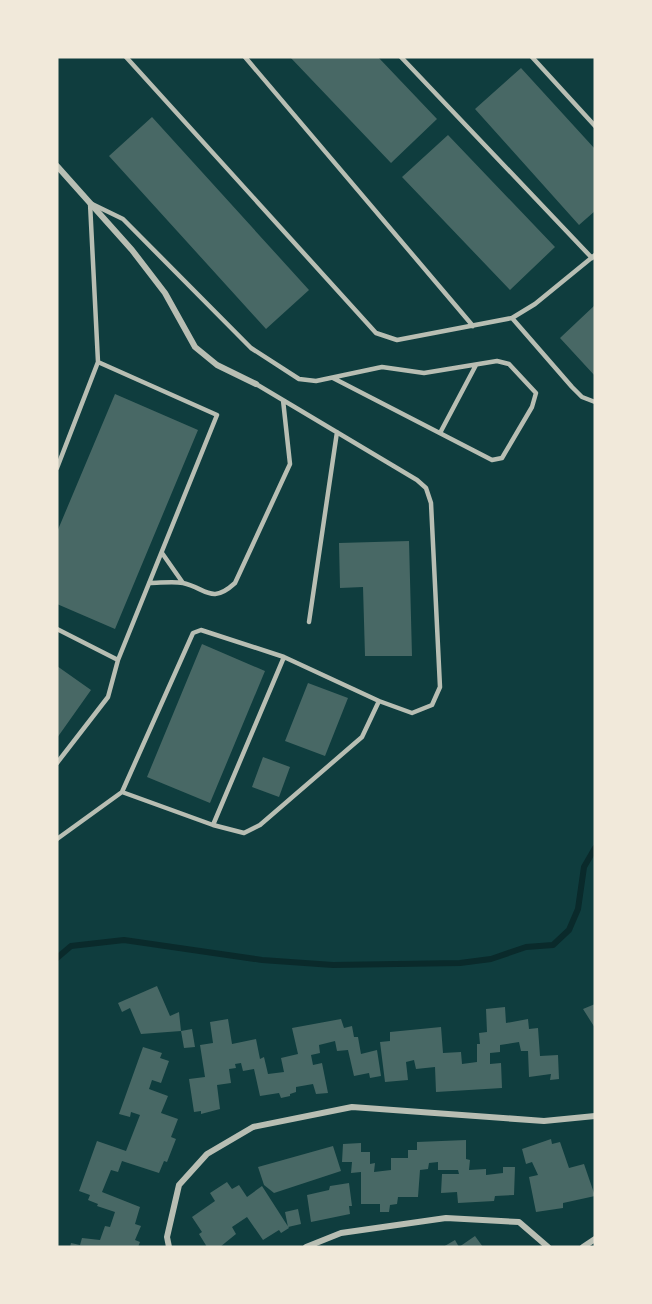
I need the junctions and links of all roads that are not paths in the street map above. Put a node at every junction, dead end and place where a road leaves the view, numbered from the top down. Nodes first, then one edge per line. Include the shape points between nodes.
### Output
1 (126, 57) edge
2 (245, 57) edge
3 (401, 57) edge
4 (532, 57) edge
5 (595, 126) edge
6 (57, 166) edge
7 (90, 203) junction
8 (593, 257) edge
9 (512, 318) junction
10 (473, 326) junction
11 (98, 362) junction
12 (476, 365) junction
13 (333, 378) junction
14 (256, 384) joint
15 (283, 400) junction
16 (595, 402) edge
17 (338, 432) junction
18 (440, 433) junction
19 (57, 468) edge
20 (162, 553) junction
21 (149, 583) junction
22 (183, 583) junction
23 (309, 622) dead end
24 (57, 629) edge
25 (284, 657) junction
26 (118, 660) junction
27 (379, 701) junction
28 (57, 763) edge
29 (122, 792) junction
30 (213, 825) junction
31 (57, 840) edge
32 (595, 1116) edge
33 (595, 1239) edge
34 (169, 1247) edge
35 (306, 1247) edge
36 (548, 1247) edge
37 (583, 1247) edge

1 - 10 lane via 376,333 397,340
2 - 10 lane
3 - 8 lane
4 - 5 lane
6 - 7 street
7 - 11 lane
7 - 13 lane via 123,219 251,348 299,378
7 - 14 street via 165,293 195,347 217,365
8 - 9 lane
9 - 10 lane
9 - 16 lane via 572,387
11 - 19 lane
11 - 20 lane via 217,416
12 - 13 lane via 424,373 382,367
12 - 18 lane
12 - 18 lane via 497,361 508,364 536,393 532,407 502,458 492,460
13 - 18 lane
14 - 15 lane
15 - 17 lane
15 - 22 lane via 290,464 235,583 227,590 206,594
17 - 23 lane
17 - 27 lane via 417,480 426,488 431,503 440,687 432,705 412,713
20 - 21 lane
20 - 22 lane
21 - 22 lane
21 - 26 lane
24 - 26 lane
25 - 27 lane
25 - 29 lane via 201,630 193,633
25 - 30 lane
26 - 28 lane via 108,697
27 - 30 lane via 362,737 260,825 244,833
29 - 30 lane
29 - 31 lane
32 - 34 street via 544,1121 352,1107 253,1127 207,1154 179,1185 167,1237
33 - 37 street
35 - 36 street via 341,1233 446,1218 519,1222

